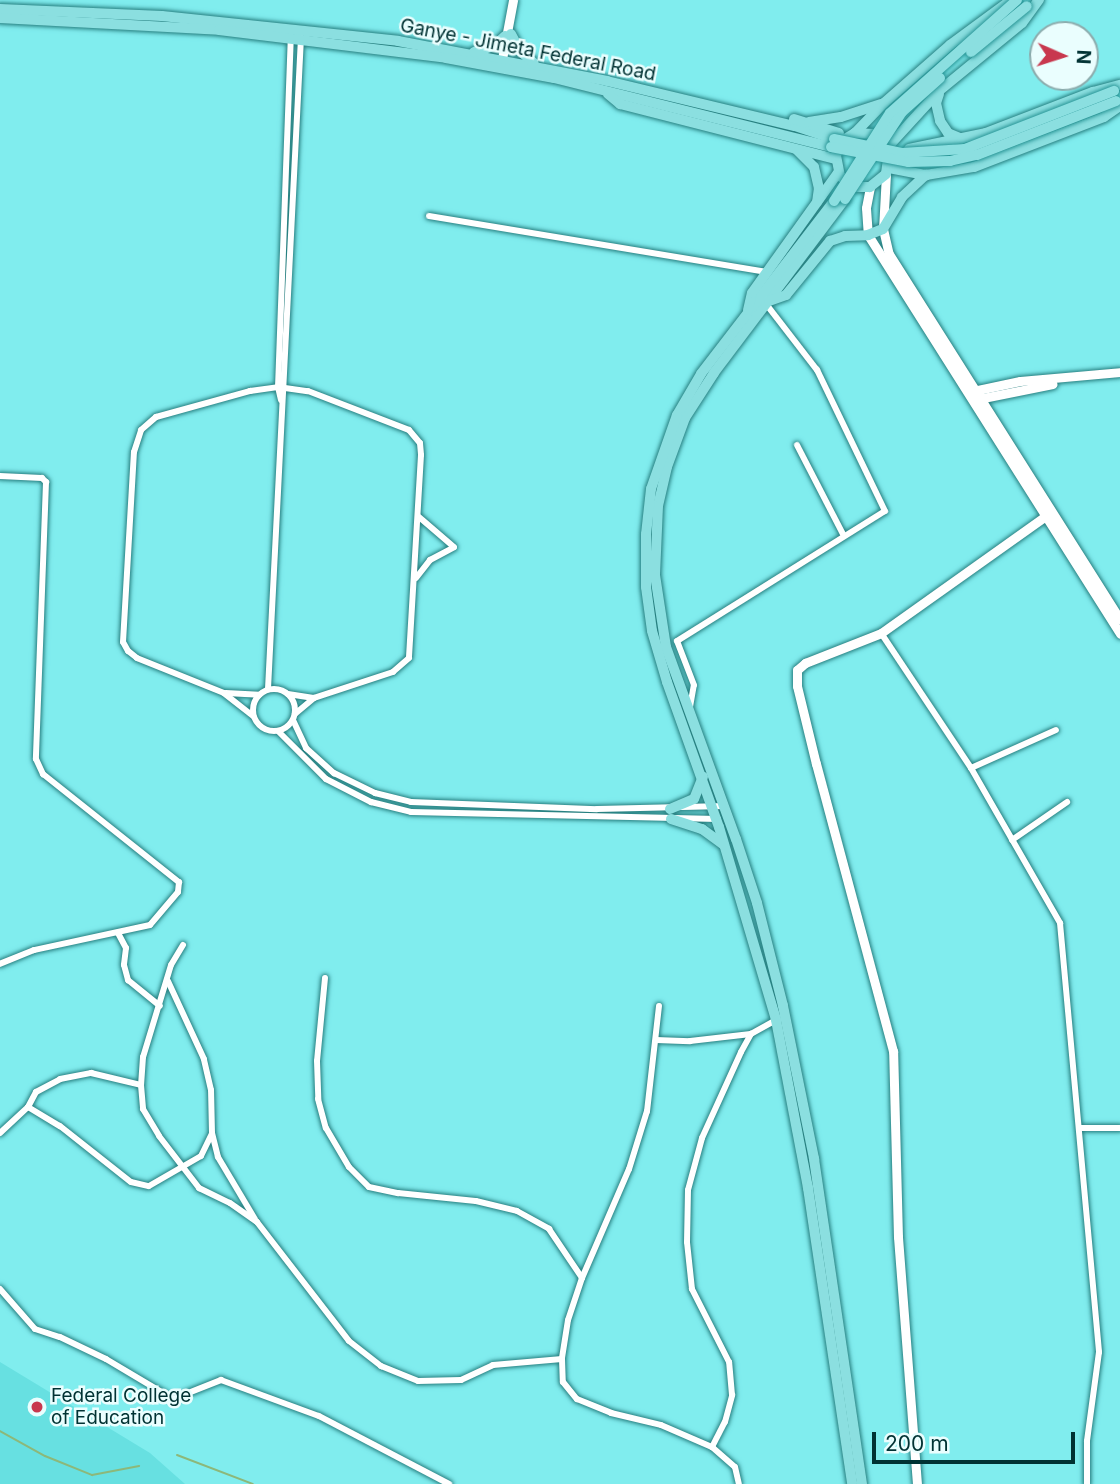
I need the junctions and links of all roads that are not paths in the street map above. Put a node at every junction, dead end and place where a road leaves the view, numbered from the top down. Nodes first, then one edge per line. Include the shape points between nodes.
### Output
1 (513, 0) edge
2 (1011, 0) edge
3 (1027, 1) edge
4 (0, 9) edge
5 (0, 18) edge
6 (508, 32) junction
7 (296, 33) junction
8 (469, 53) junction
9 (504, 60) junction
10 (539, 66) junction
11 (606, 87) junction
12 (939, 91) junction
13 (1118, 95) edge
14 (884, 103) junction
15 (807, 122) junction
16 (852, 135) junction
17 (964, 139) junction
18 (797, 150) junction
19 (888, 150) junction
20 (836, 159) junction
21 (887, 171) junction
22 (838, 173) junction
23 (926, 175) junction
24 (870, 187) junction
25 (839, 200) junction
26 (816, 206) junction
27 (429, 216) dead end
28 (883, 229) junction
29 (868, 235) junction
30 (768, 272) junction
31 (768, 302) junction
32 (747, 312) junction
33 (1120, 375) edge
34 (281, 387) junction
35 (974, 395) junction
36 (797, 445) dead end
37 (0, 476) edge
38 (418, 517) junction
39 (1044, 517) junction
40 (844, 537) junction
41 (415, 580) junction
42 (1120, 619) edge
43 (881, 633) junction
44 (1120, 634) edge
45 (268, 689) junction
46 (224, 693) junction
47 (288, 694) junction
48 (259, 695) junction
49 (314, 698) junction
50 (689, 713) junction
51 (253, 716) junction
52 (294, 717) junction
53 (1056, 730) dead end
54 (278, 731) junction
55 (971, 768) junction
56 (703, 777) junction
57 (1067, 802) dead end
58 (718, 811) junction
59 (670, 814) junction
60 (1012, 840) junction
61 (726, 847) junction
62 (118, 933) junction
63 (183, 945) dead end
64 (0, 964) edge
65 (325, 978) dead end
66 (168, 980) junction
67 (160, 1006) junction
68 (659, 1006) dead end
69 (776, 1020) junction
70 (751, 1034) junction
71 (656, 1040) junction
72 (141, 1085) junction
73 (27, 1107) junction
74 (1079, 1128) junction
75 (1120, 1128) edge
76 (0, 1133) edge
77 (212, 1133) junction
78 (183, 1168) junction
79 (257, 1223) junction
80 (582, 1278) junction
81 (0, 1289) edge
82 (562, 1359) junction
83 (712, 1447) junction
84 (449, 1484) edge
85 (739, 1484) edge
86 (852, 1484) edge
87 (862, 1484) edge
88 (917, 1484) edge
89 (1087, 1484) edge

1 - 6 street
2 - 14 main road
3 - 12 main road via 1022,23
3 - 25 main road, bridge via 890,113
4 - 7 main road, Ganye - Jimeta Federal Road via 162,16
5 - 7 main road, Ganye - Jimeta Federal Road
6 - 8 main road via 494,46
6 - 9 street
6 - 10 main road via 520,51
7 - 8 main road, Ganye - Jimeta Federal Road
7 - 11 main road, Ganye - Jimeta Federal Road
7 - 34 street
8 - 9 main road, Ganye - Jimeta Federal Road
9 - 10 main road, Ganye - Jimeta Federal Road
10 - 11 main road, Ganye - Jimeta Federal Road
11 - 13 main road, Ganye - Jimeta Federal Road, bridge via 795,126 833,143 902,153 965,149
11 - 15 main road via 629,82
11 - 18 main road via 620,104
12 - 17 main road via 940,121 948,133
12 - 19 main road
13 - 17 main road via 1093,92
13 - 23 main road via 1104,117 974,167
14 - 15 main road
14 - 16 main road
15 - 16 main road
16 - 19 main road via 873,134
16 - 20 main road via 838,148
17 - 19 main road
18 - 20 main road
18 - 26 main road via 814,167 819,188
19 - 21 main road
20 - 22 main road
21 - 23 main road
21 - 24 main road
21 - 28 street
22 - 24 main road via 851,185
22 - 26 main road
23 - 28 main road via 902,197
24 - 29 street
25 - 31 main road
25 - 32 main road
26 - 30 main road
27 - 30 street
28 - 29 main road
28 - 35 street via 889,254
29 - 31 main road via 830,241 786,295
29 - 35 street
30 - 32 main road via 752,293
31 - 40 street via 817,370 885,511
31 - 50 main road via 685,418 658,506 658,608
32 - 56 main road via 677,415 651,489 646,534 652,631
33 - 35 street via 1020,381
34 - 38 street via 308,391 416,436 421,455
34 - 45 street
34 - 46 street via 156,416 141,430 134,452 124,642 128,652 137,657
35 - 39 street
35 - 42 street
36 - 40 street
37 - 62 street via 46,482 36,759 43,774 179,882 178,892 150,925
38 - 41 street
38 - 41 street via 454,547 430,560
39 - 43 street
39 - 44 street
40 - 50 street via 677,641 694,685
41 - 49 street via 412,650 405,662 393,672
43 - 55 street
43 - 88 street via 805,663 796,677 893,1051 898,1237
45 - 47 street
45 - 48 street
46 - 48 street
46 - 51 street
47 - 49 street
47 - 52 street
48 - 51 street
49 - 52 street
50 - 58 main road
51 - 54 street via 262,729
52 - 54 street
52 - 59 street via 306,748 334,773 362,789 395,799 429,805
53 - 55 street
54 - 59 street via 326,779 359,797 394,808 430,814
55 - 60 street
56 - 58 main road
56 - 59 main road via 694,799
57 - 60 street
58 - 59 street
58 - 59 street
58 - 61 main road
58 - 87 main road via 729,818 760,916 801,1089
59 - 61 main road via 702,828
60 - 74 street via 1060,923
61 - 69 main road
62 - 64 street via 34,950
62 - 67 street via 126,948 128,980
63 - 66 street
65 - 80 street via 318,1099 326,1128 349,1167 369,1187 517,1211 549,1229
66 - 67 street
66 - 77 street via 204,1059 211,1090
67 - 72 street via 143,1057
68 - 71 street
69 - 70 street
69 - 86 main road via 808,1188
70 - 71 street
70 - 83 street via 712,1112 688,1190 692,1289 729,1362 732,1395
71 - 80 street via 647,1111 629,1169
72 - 73 street via 91,1073 60,1079 36,1092
72 - 78 street via 143,1109
73 - 76 street
73 - 78 street via 60,1126 131,1182 149,1186
74 - 75 street
74 - 89 street via 1099,1352 1087,1441
77 - 78 street via 201,1156
77 - 79 street via 218,1157
78 - 79 street via 199,1188
79 - 82 street via 349,1341 382,1366 418,1381 461,1380 493,1365
80 - 82 street
81 - 84 street via 35,1329 106,1359 173,1399 220,1380 319,1416
82 - 83 street via 563,1382 577,1399 661,1425
83 - 85 street via 735,1467

